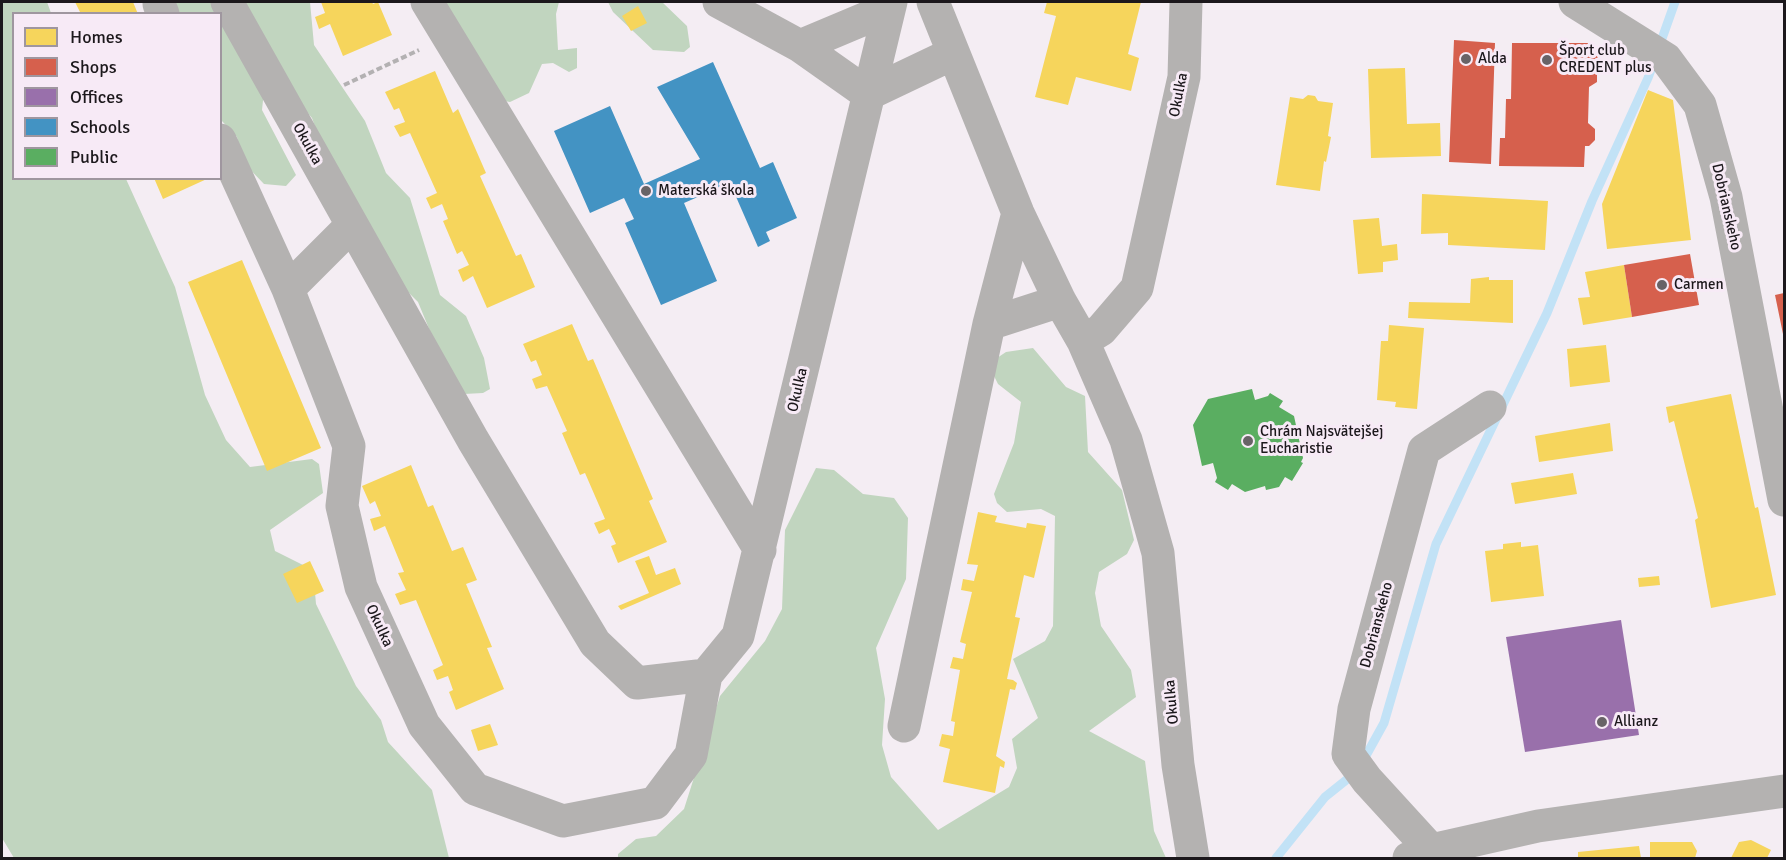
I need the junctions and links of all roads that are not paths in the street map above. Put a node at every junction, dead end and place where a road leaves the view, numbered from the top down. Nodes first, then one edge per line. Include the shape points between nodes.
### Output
1 (228, 2) edge
2 (427, 2) edge
3 (719, 2) edge
4 (933, 2) edge
5 (1186, 2) edge
6 (1575, 2) edge
7 (890, 5) edge
8 (800, 46) junction
9 (952, 54) junction
10 (868, 94) junction
11 (222, 144) edge
12 (1018, 213) junction
13 (352, 225) junction
14 (288, 290) junction
15 (1060, 301) junction
16 (990, 324) junction
17 (1083, 341) junction
18 (1490, 407) dead end
19 (1782, 486) edge
20 (760, 550) junction
21 (706, 675) junction
22 (904, 726) dead end
23 (1785, 791) edge
24 (1419, 854) edge
25 (1193, 858) edge

1 - 13 street, Okulka
2 - 20 street
3 - 8 street
4 - 9 street, Okulka
5 - 17 street, Okulka via 1184,77 1137,288 1101,330
6 - 19 street, Dobrianskeho via 1666,59 1700,105 1726,197
7 - 8 street, Okulka
7 - 10 street, Okulka
8 - 10 street
9 - 10 street
9 - 12 street, Okulka
10 - 20 street, Okulka
11 - 14 street, Okulka
12 - 15 street, Okulka
12 - 16 street
13 - 14 street
13 - 21 street, Okulka via 473,440 595,643 637,683
14 - 21 street, Okulka via 349,446 342,506 361,587 424,725 475,789 563,822 656,803 691,755
15 - 16 street
15 - 17 street, Okulka
16 - 22 street
17 - 25 street, Okulka via 1126,440 1158,553 1178,765
18 - 24 street, Dobrianskeho via 1424,450 1353,709 1348,754
20 - 21 street, Okulka via 738,636
23 - 24 street, Dobrianskeho via 1538,826

